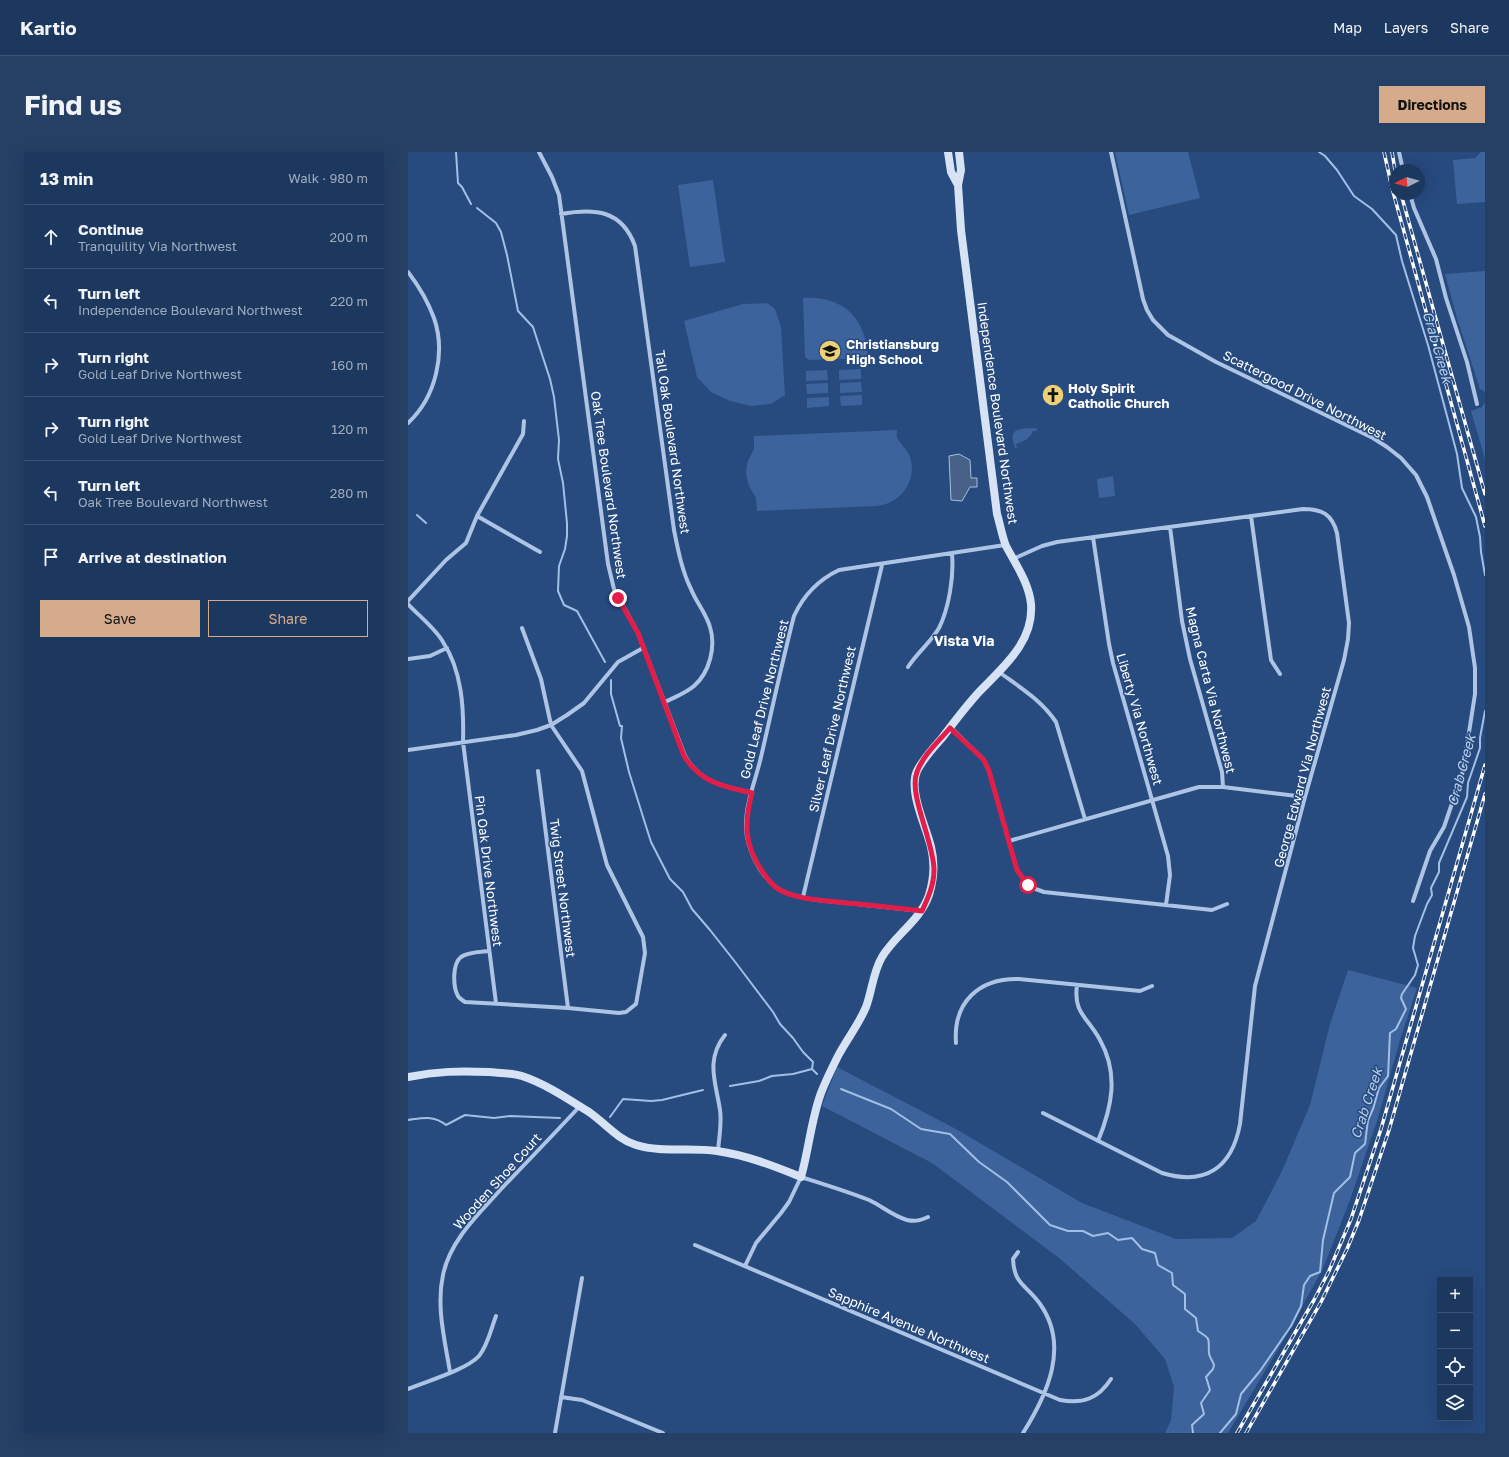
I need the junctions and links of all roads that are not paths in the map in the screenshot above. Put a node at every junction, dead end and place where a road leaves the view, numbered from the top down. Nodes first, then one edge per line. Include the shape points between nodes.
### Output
1 (539, 152) edge
2 (948, 152) edge
3 (958, 152) edge
4 (1111, 152) edge
5 (1399, 152) edge
6 (1402, 164) edge
7 (958, 185) junction
8 (1412, 200) edge
9 (561, 214) junction
10 (408, 272) edge
11 (1477, 404) dead end
12 (524, 421) dead end
13 (408, 423) edge
14 (477, 516) junction
15 (1251, 516) junction
16 (1170, 527) junction
17 (1093, 537) junction
18 (1006, 545) junction
19 (540, 552) dead end
20 (952, 554) junction
21 (1013, 559) junction
22 (882, 565) junction
23 (408, 602) edge
24 (522, 628) dead end
25 (447, 648) junction
26 (643, 648) junction
27 (408, 658) edge
28 (908, 667) dead end
29 (999, 672) junction
30 (1280, 674) dead end
31 (665, 702) junction
32 (551, 725) junction
33 (950, 728) junction
34 (463, 742) junction
35 (408, 750) edge
36 (538, 771) dead end
37 (1223, 787) junction
38 (752, 793) junction
39 (1305, 797) junction
40 (1152, 800) junction
41 (1085, 819) junction
42 (1009, 841) junction
43 (803, 897) junction
44 (1412, 901) dead end
45 (1227, 904) dead end
46 (1166, 905) junction
47 (922, 911) junction
48 (489, 951) junction
49 (1077, 986) junction
50 (1152, 986) dead end
51 (496, 1003) junction
52 (568, 1008) junction
53 (725, 1035) dead end
54 (956, 1043) dead end
55 (408, 1077) edge
56 (580, 1106) junction
57 (1043, 1113) dead end
58 (1098, 1141) junction
59 (718, 1151) junction
60 (801, 1177) junction
61 (928, 1217) dead end
62 (695, 1245) dead end
63 (1018, 1252) dead end
64 (745, 1266) junction
65 (582, 1278) dead end
66 (496, 1316) dead end
67 (450, 1372) junction
68 (1111, 1379) dead end
69 (408, 1388) edge
70 (1044, 1393) junction
71 (562, 1396) junction
72 (555, 1433) edge
73 (663, 1433) edge
74 (1023, 1433) edge

1 - 9 street, Oak Tree Boulevard Northwest via 556,185
2 - 7 street, Independence Boulevard Northwest via 951,172
3 - 7 street, Independence Boulevard Northwest via 961,170
4 - 44 street, Scattergood Drive Northwest via 1143,299 1153,320 1168,334 1216,362 1373,438 1401,458 1416,475 1427,497 1469,627 1475,668 1475,694 1463,771 1444,828 1430,851
5 - 6 street
7 - 18 street, Independence Boulevard Northwest via 961,230 993,487 997,514
8 - 11 street via 1436,259
9 - 26 street, Oak Tree Boulevard Northwest via 610,577
9 - 31 street, Tall Oak Boulevard Northwest via 590,210 605,214 621,223 632,237 635,246 674,530 690,588 708,621 713,638 709,664 699,681
10 - 13 street via 434,318 439,353 432,386 420,410
12 - 14 street via 523,434
14 - 19 street
14 - 23 street via 466,543 446,560
15 - 16 street, George Edward Via Northwest
15 - 30 street via 1271,660
15 - 39 street, George Edward Via Northwest via 1314,509 1329,517 1335,524 1337,533 1347,604 1348,639
16 - 17 street, George Edward Via Northwest
16 - 37 street, Magna Carta Via Northwest via 1182,621 1222,772
17 - 21 street, George Edward Via Northwest via 1042,546
17 - 40 street, Liberty Via Northwest via 1109,644
18 - 20 street, Gold Leaf Drive Northwest
18 - 21 street, Independence Boulevard Northwest
20 - 22 street, Gold Leaf Drive Northwest
20 - 28 street via 952,576 945,614 938,628
21 - 29 street, Independence Boulevard Northwest via 1029,592 1031,615 1022,644
22 - 38 street, Gold Leaf Drive Northwest via 839,570 828,575 809,591 800,603 790,630
22 - 43 street, Silver Leaf Drive Northwest
23 - 25 street, Pin Oak Drive Northwest via 443,640
24 - 32 street via 541,679
25 - 27 street via 430,656
25 - 34 street, Pin Oak Drive Northwest via 459,678
26 - 31 street, Oak Tree Boulevard Northwest
26 - 32 street via 618,662 584,703
29 - 33 street, Independence Boulevard Northwest
29 - 41 street via 1038,700 1056,722
31 - 38 street, Oak Tree Boulevard Northwest via 684,756 692,767 718,785
32 - 34 street via 520,734
32 - 52 street via 582,771 604,857 640,929 645,946 638,995 632,1008 619,1013
33 - 42 street via 984,760
33 - 47 street, Independence Boulevard Northwest via 923,762 915,782 915,792 934,865 929,896
34 - 35 street
34 - 48 street, Pin Oak Drive Northwest
36 - 52 street, Twig Street Northwest
37 - 39 street
37 - 40 street via 1199,787
38 - 43 street, Gold Leaf Drive Northwest via 746,825 753,856 766,878 777,888
39 - 58 street, George Edward Via Northwest via 1256,986 1240,1124 1231,1153 1224,1162 1208,1173 1175,1177
40 - 41 street
40 - 46 street, Liberty Via Northwest via 1169,865
41 - 42 street
42 - 46 street via 1017,870 1033,888 1044,892
43 - 47 street, Gold Leaf Drive Northwest
45 - 46 street via 1212,910
47 - 60 street, Independence Boulevard Northwest via 888,949 878,967 866,1007 838,1056 820,1096
48 - 51 street, Pin Oak Drive Northwest
48 - 51 street via 462,956 454,970 457,993 460,998 470,1003
49 - 50 street via 1140,991
49 - 54 street via 1008,979 987,984 969,997 963,1006 955,1030
49 - 58 street via 1076,996 1080,1012 1101,1041 1110,1068 1112,1096 1106,1123
51 - 52 street
53 - 59 street via 719,1042 714,1062 714,1081 720,1110
55 - 56 street via 446,1071 520,1076 538,1082
56 - 59 street via 622,1139 634,1144 650,1149 689,1148
56 - 67 street, Wooden Shoe Court via 462,1233 447,1260 441,1294
57 - 58 street, George Edward Via Northwest
59 - 60 street via 744,1156
60 - 61 street via 869,1200 908,1220 918,1222
60 - 64 street, Independence Boulevard Northwest via 789,1202 756,1243
62 - 64 street, Sapphire Avenue Northwest
63 - 70 street via 1013,1258 1016,1278 1041,1305 1053,1332 1054,1360
64 - 70 street, Sapphire Avenue Northwest
65 - 71 street
66 - 67 street via 480,1355 471,1363
67 - 69 street
68 - 70 street, Sapphire Avenue Northwest via 1105,1389 1083,1401 1065,1401
70 - 74 street
71 - 72 street
71 - 73 street via 582,1400

